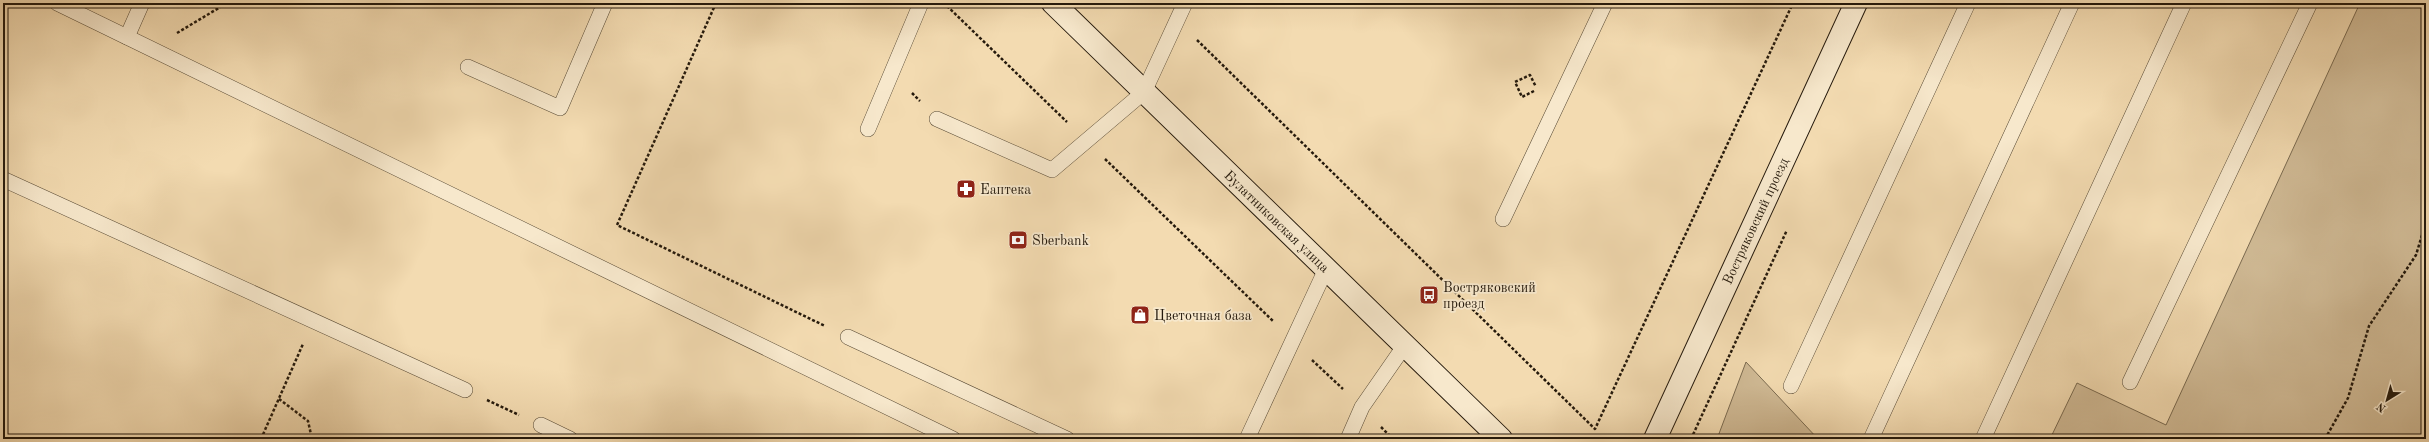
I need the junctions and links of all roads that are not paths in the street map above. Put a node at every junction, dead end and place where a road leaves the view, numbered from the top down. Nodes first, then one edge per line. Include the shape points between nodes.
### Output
1 (57, 3) edge
2 (142, 3) edge
3 (605, 3) edge
4 (921, 3) edge
5 (1053, 3) edge
6 (1185, 3) edge
7 (1605, 3) edge
8 (1856, 3) edge
9 (1968, 3) edge
10 (2072, 3) edge
11 (2184, 3) edge
12 (2310, 3) edge
13 (127, 37) junction
14 (468, 67) dead end
15 (1144, 92) junction
16 (937, 119) road end
17 (868, 129) dead end
18 (3, 179) edge
19 (1503, 219) dead end
20 (1326, 269) junction
21 (848, 337) road end
22 (1405, 345) junction
23 (2130, 382) dead end
24 (1791, 386) dead end
25 (466, 390) road end
26 (541, 425) road end
27 (570, 439) edge
28 (954, 439) edge
29 (1067, 439) edge
30 (1247, 439) edge
31 (1348, 439) edge
32 (1501, 439) edge
33 (1654, 439) edge
34 (1871, 439) edge
35 (1983, 439) edge

1 - 13 lane
2 - 13 lane
3 - 14 lane via 560,108
4 - 17 lane
5 - 15 street, Булатниковская улица
6 - 15 lane
7 - 19 lane
8 - 33 street, Востряковский проезд
9 - 24 lane
10 - 34 lane
11 - 35 lane
12 - 23 lane
13 - 28 lane
15 - 16 lane via 1052,170
15 - 20 street, Булатниковская улица
18 - 25 lane
20 - 22 street, Булатниковская улица
20 - 30 lane
21 - 29 lane
22 - 31 lane via 1362,407
22 - 32 street, Булатниковская улица
26 - 27 lane

